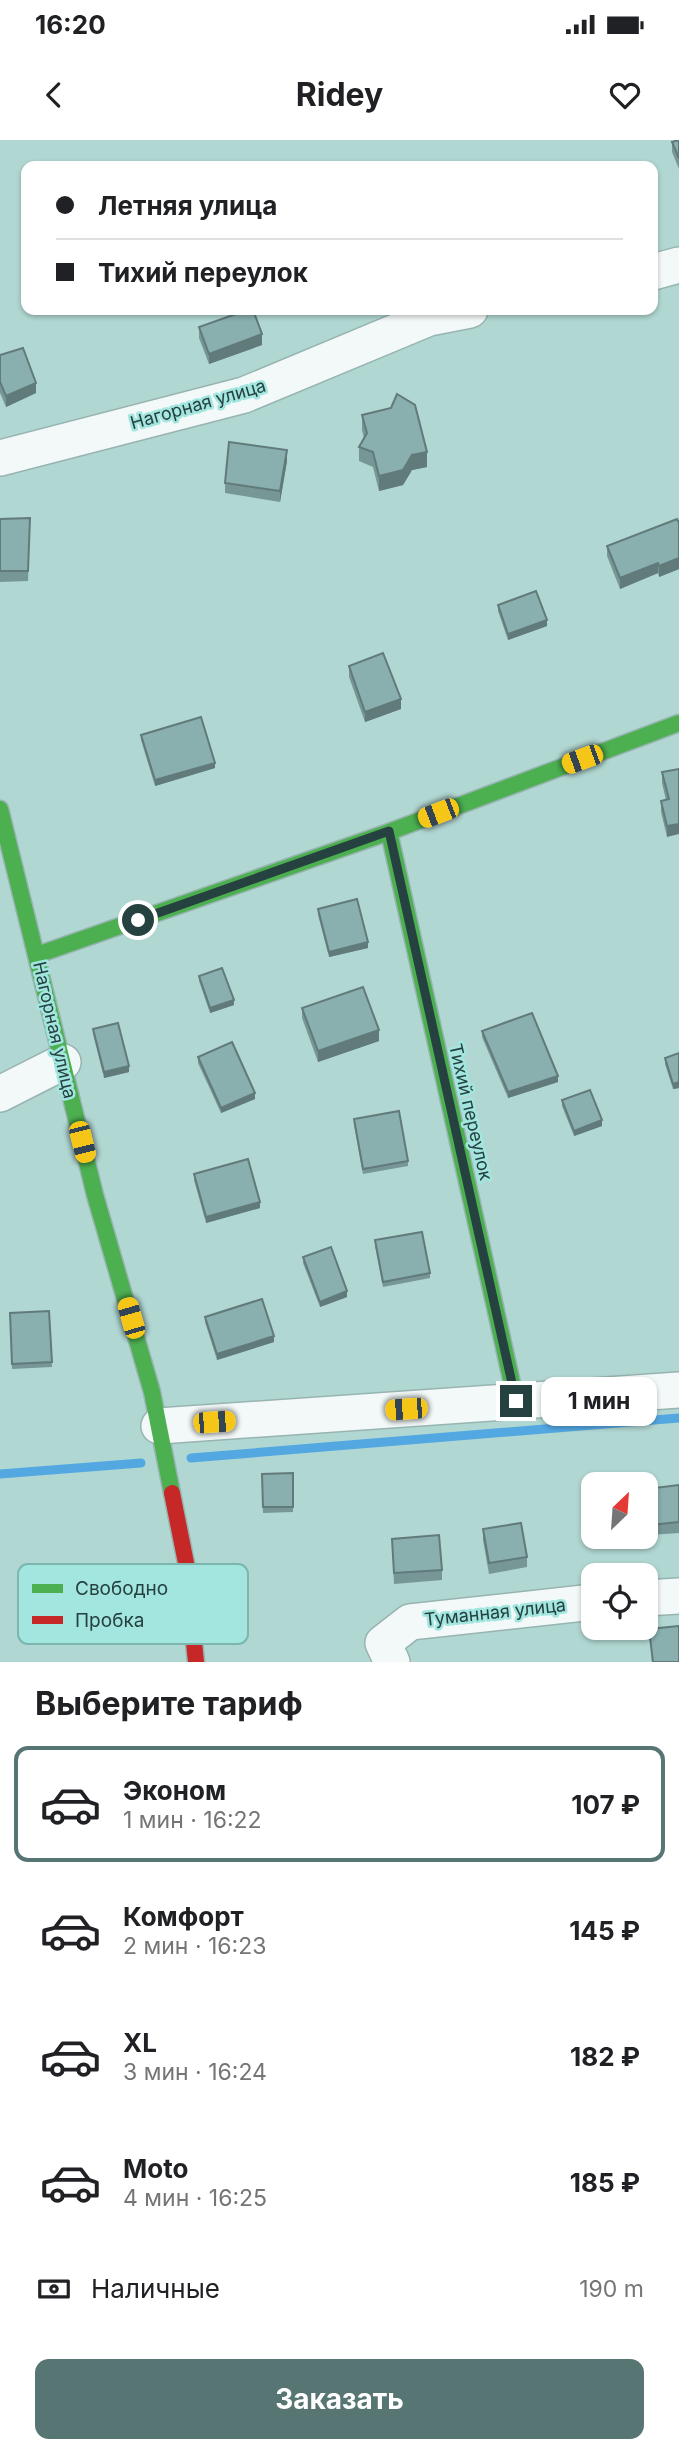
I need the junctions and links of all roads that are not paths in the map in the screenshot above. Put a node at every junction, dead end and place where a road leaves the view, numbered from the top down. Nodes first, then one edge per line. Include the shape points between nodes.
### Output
1 (679, 265) edge
2 (658, 271) edge
3 (444, 315) edge
4 (0, 458) edge
5 (679, 723) edge
6 (0, 809) edge
7 (389, 831) junction
8 (4, 847) edge
9 (37, 955) junction
10 (63, 1062) junction
11 (0, 1094) edge
12 (679, 1390) edge
13 (516, 1401) junction
14 (159, 1426) junction
15 (186, 1564) edge
16 (679, 1596) edge
17 (658, 1597) edge
18 (581, 1603) edge
19 (194, 1644) edge
20 (196, 1662) edge
21 (392, 1662) edge

1 - 2 street
3 - 4 street, Нагорная улица via 243,394
5 - 7 street
6 - 8 street, Нагорная улица
7 - 9 street
7 - 13 street, Тихий переулок
8 - 9 street, Нагорная улица
9 - 10 street, Нагорная улица
10 - 11 street
10 - 14 street, Нагорная улица via 94,1195
12 - 13 street
13 - 14 street
14 - 15 street, Нагорная улица
16 - 17 street
18 - 21 street, Туманная улица via 410,1622 383,1643
19 - 20 street, Нагорная улица

